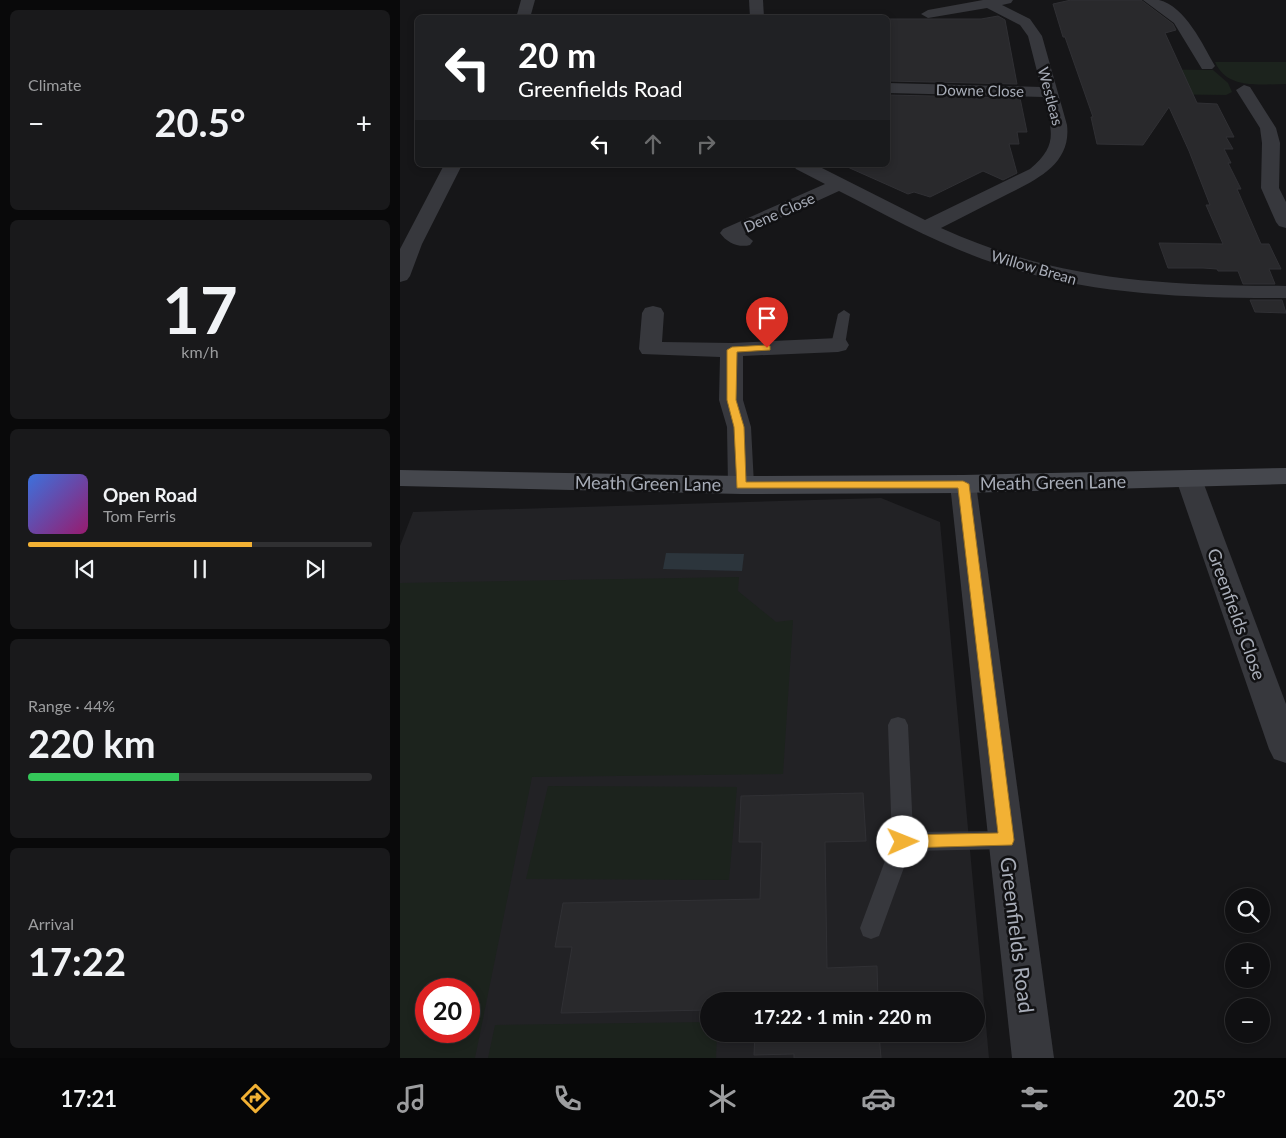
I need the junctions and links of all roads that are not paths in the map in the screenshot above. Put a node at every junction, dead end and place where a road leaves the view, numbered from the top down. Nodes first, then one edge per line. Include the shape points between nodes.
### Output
1 (528, 0) edge
2 (756, 0) edge
3 (1008, 0) edge
4 (1150, 0) edge
5 (990, 4) junction
6 (928, 14) dead end
7 (524, 15) edge
8 (757, 15) edge
9 (1218, 54) dead end
10 (890, 88) edge
11 (1050, 92) junction
12 (1242, 98) dead end
13 (452, 167) edge
14 (806, 167) edge
15 (840, 184) junction
16 (1286, 222) edge
17 (927, 227) junction
18 (729, 233) dead end
19 (400, 276) edge
20 (1286, 292) edge
21 (653, 313) dead end
22 (844, 314) dead end
23 (838, 345) joint
24 (732, 350) junction
25 (1286, 476) edge
26 (400, 478) edge
27 (1189, 479) junction
28 (963, 484) junction
29 (741, 485) junction
30 (898, 725) dead end
31 (1286, 749) edge
32 (1006, 840) junction
33 (903, 842) junction
34 (871, 928) dead end
35 (1033, 1058) edge

1 - 7 street
2 - 8 street
3 - 5 street
4 - 9 street via 1176,15 1203,60
5 - 6 street via 949,8
5 - 11 street, Westleas via 1025,22 1035,36
10 - 11 street, Downe Close via 909,84
11 - 17 street, Westleas via 1061,137 1051,161 1036,173
12 - 16 street via 1268,128 1270,188
13 - 19 street via 412,244
14 - 15 street, Willow Brean
15 - 17 street, Willow Brean
15 - 18 street, Dene Close
17 - 20 street, Willow Brean via 1000,259 1094,283 1190,291
21 - 24 street via 650,349
22 - 23 lane
23 - 24 street
24 - 29 street via 732,400 739,427
25 - 27 street, Meath Green Lane
26 - 29 street, Meath Green Lane
27 - 28 street, Meath Green Lane
27 - 31 street, Greenfields Close
28 - 29 street, Meath Green Lane
28 - 32 street, Greenfields Road
30 - 33 lane
32 - 33 lane
32 - 35 street, Greenfields Road
33 - 34 lane

